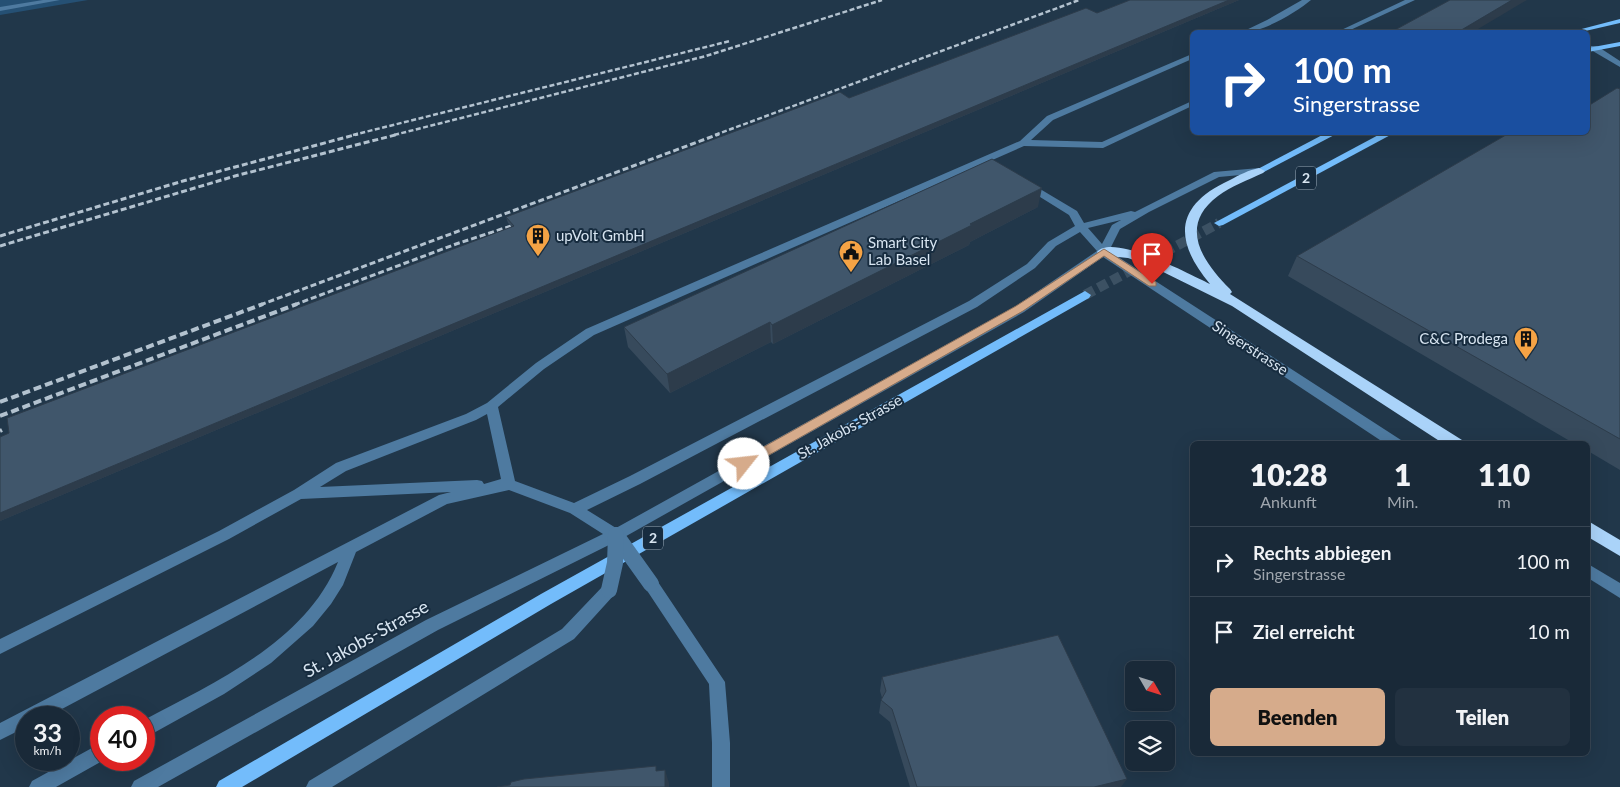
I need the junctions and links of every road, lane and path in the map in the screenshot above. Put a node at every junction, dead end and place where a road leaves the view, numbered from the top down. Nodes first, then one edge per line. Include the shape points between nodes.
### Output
1 (56, 0) edge
2 (1307, 0) edge
3 (1411, 0) edge
4 (0, 10) edge
5 (1620, 20) edge
6 (1251, 30) edge
7 (1345, 30) edge
8 (1582, 30) edge
9 (1620, 44) edge
10 (1591, 49) edge
11 (1190, 57) edge
12 (1620, 65) edge
13 (1190, 103) edge
14 (1330, 135) edge
15 (1386, 135) edge
16 (1023, 143) junction
17 (1259, 171) junction
18 (1017, 179) edge
19 (1145, 210) junction
20 (1219, 223) tunnel mouth
21 (1081, 227) junction
22 (1104, 252) junction
23 (1085, 295) tunnel mouth
24 (1237, 303) junction
25 (491, 406) junction
26 (1391, 441) edge
27 (1451, 441) edge
28 (509, 484) junction
29 (299, 494) junction
30 (575, 509) junction
31 (1590, 529) edge
32 (616, 535) junction
33 (350, 547) junction
34 (1620, 549) edge
35 (1590, 571) edge
36 (1620, 591) edge
37 (0, 647) edge
38 (50, 706) edge
39 (155, 723) edge
40 (15, 724) edge
41 (0, 732) edge
42 (90, 758) edge
43 (38, 787) edge
44 (140, 787) edge
45 (225, 787) edge
46 (315, 787) edge
47 (721, 787) edge

1 - 4 street
2 - 6 street
3 - 7 street
5 - 8 main road
9 - 10 main road
10 - 12 street
11 - 16 street via 1050,118
13 - 16 street via 1104,144
14 - 17 main road
15 - 20 main road, 2
16 - 25 street via 989,162 590,332 540,366
17 - 19 street via 1217,174
17 - 24 highway via 1214,193 1190,222 1190,238 1196,257 1215,283
18 - 21 street, Singerstrasse via 1073,213
19 - 21 street
19 - 22 street via 1116,227
21 - 22 street, Singerstrasse
21 - 30 street via 1052,244 1030,266 973,304
22 - 24 highway via 1130,254 1156,263
22 - 26 street, Singerstrasse
22 - 32 street, St. Jakobs-Strasse via 1020,308
23 - 45 main road, St. Jakobs-Strasse / 2 via 546,598
24 - 27 highway
25 - 28 street
25 - 29 street via 471,418 341,467
28 - 29 street
28 - 30 street
28 - 33 street via 444,499
29 - 37 street
30 - 32 street
31 - 34 highway
32 - 44 street, St. Jakobs-Strasse via 432,624
32 - 46 street, bridge via 615,567 609,590 568,634
32 - 47 street, bridge via 717,682
33 - 38 street
33 - 39 street via 327,598 279,649 248,671
35 - 36 street
40 - 41 street
42 - 43 street

